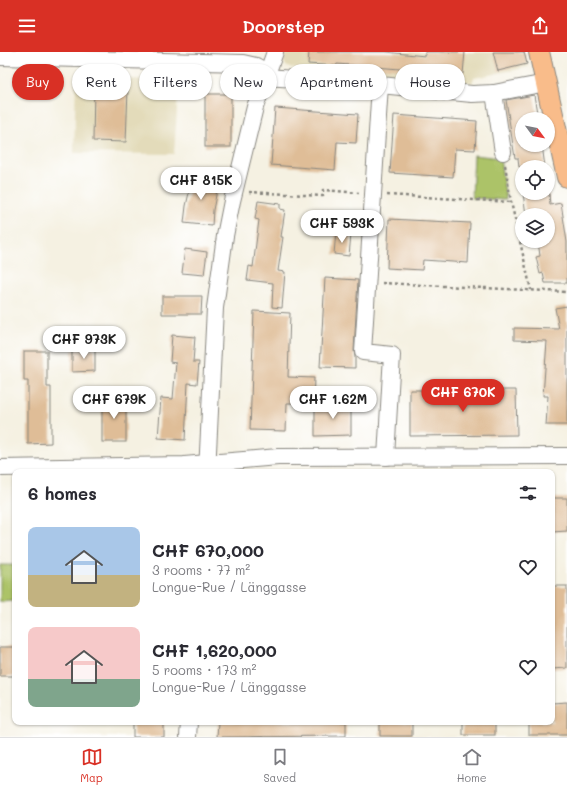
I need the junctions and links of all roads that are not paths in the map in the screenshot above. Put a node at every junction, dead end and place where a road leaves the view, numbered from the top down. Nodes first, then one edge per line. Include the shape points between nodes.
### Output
1 (275, 52) edge
2 (539, 52) edge
3 (0, 57) edge
4 (247, 64) edge
5 (271, 64) edge
6 (546, 83) junction
7 (387, 86) edge
8 (494, 93) junction
9 (258, 100) edge
10 (379, 100) edge
11 (503, 152) road end
12 (567, 177) edge
13 (567, 456) edge
14 (386, 457) junction
15 (0, 468) edge
16 (207, 468) edge
17 (189, 725) edge
18 (188, 737) edge

1 - 5 street
2 - 6 main road
3 - 4 street
6 - 8 street
6 - 12 main road
7 - 8 street via 472,94
8 - 11 street
9 - 16 street via 229,213 221,259 215,308
10 - 14 street via 363,352 392,355
13 - 14 street
14 - 16 street via 278,458
15 - 16 street via 184,465
17 - 18 street

